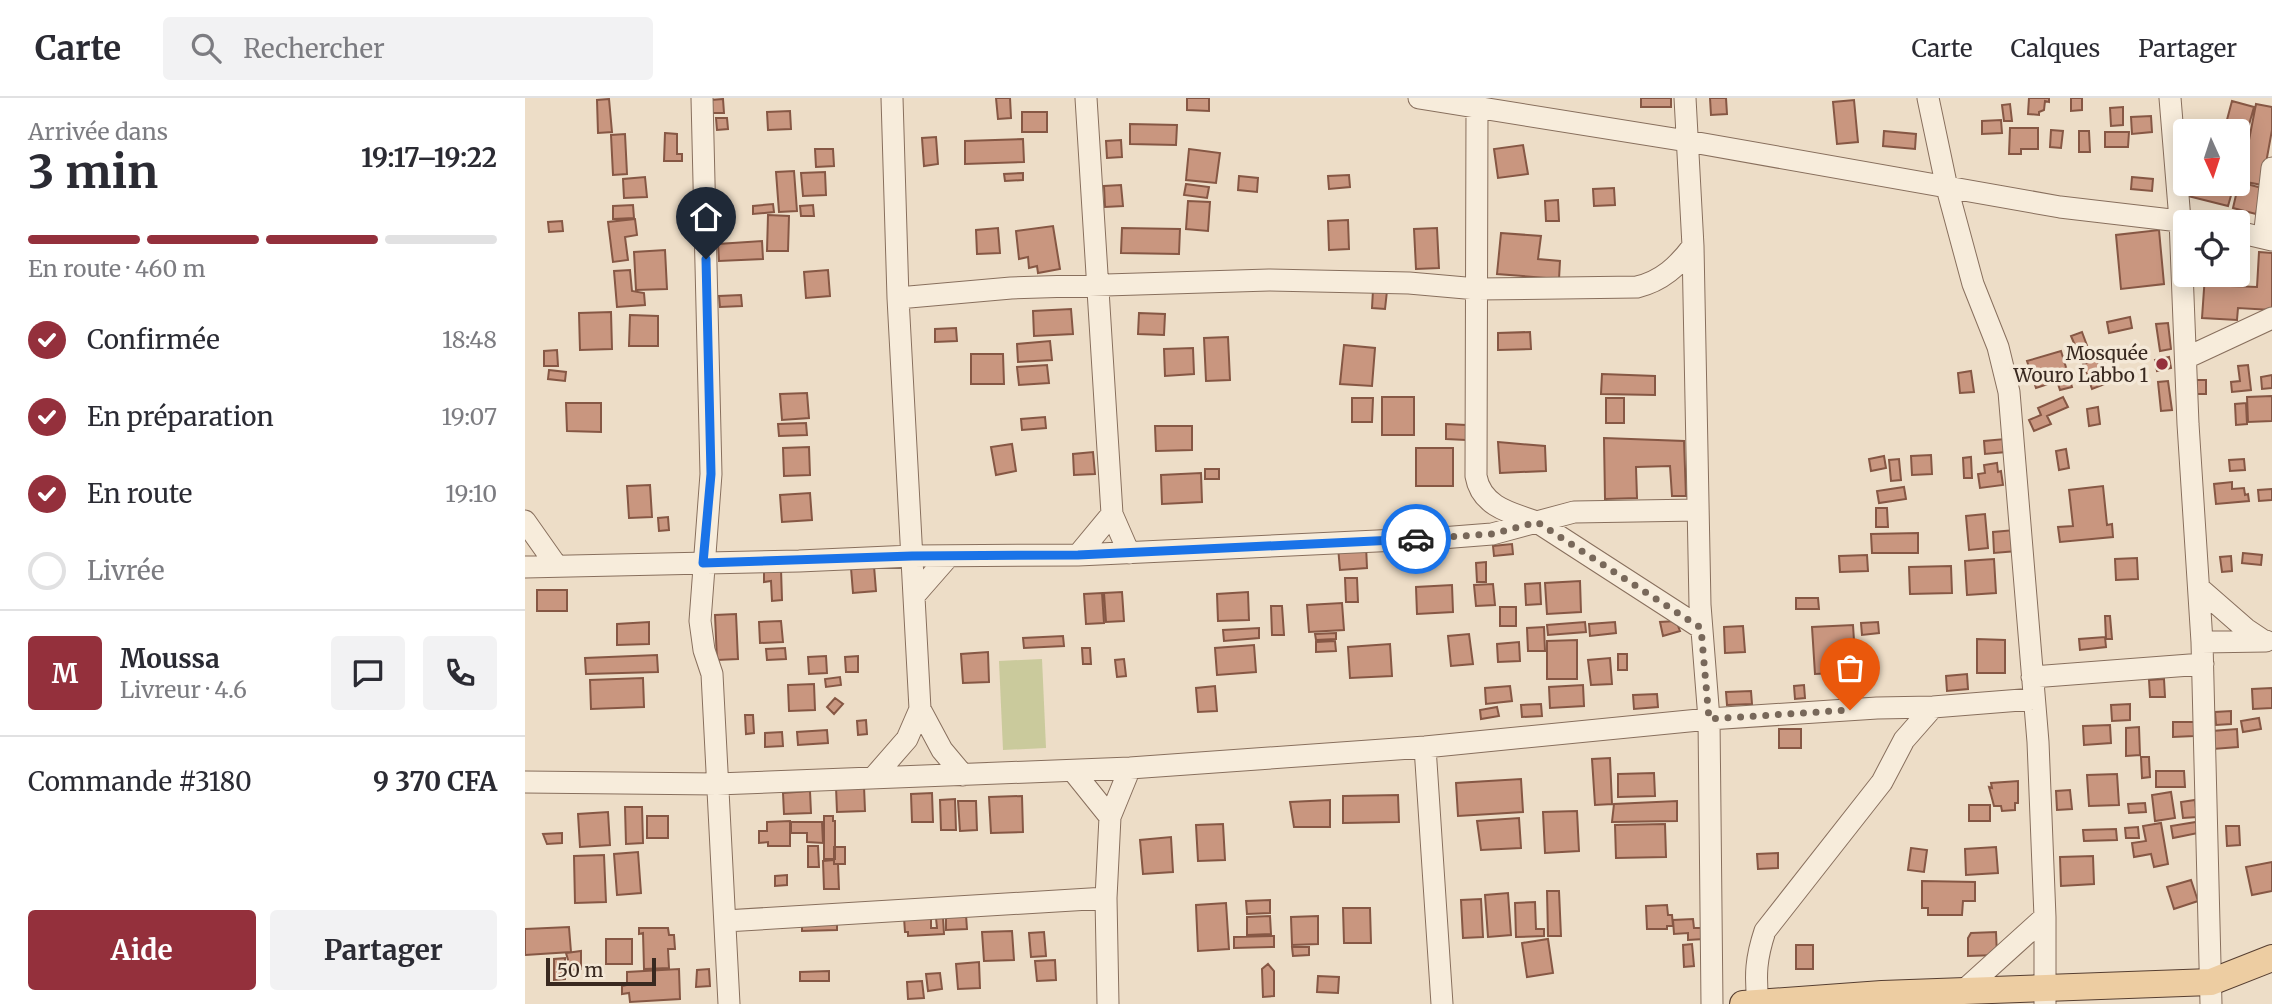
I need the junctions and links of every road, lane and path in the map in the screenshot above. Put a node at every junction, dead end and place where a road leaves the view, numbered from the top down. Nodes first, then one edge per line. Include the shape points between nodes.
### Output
1 (702, 98) edge
2 (892, 98) edge
3 (1086, 98) edge
4 (1419, 98) edge
5 (1685, 98) edge
6 (1928, 98) edge
7 (2170, 98) edge
8 (1491, 106) edge
9 (1687, 141) junction
10 (2272, 167) edge
11 (1947, 188) junction
12 (2183, 210) edge
13 (2173, 220) edge
14 (2250, 235) edge
15 (2268, 239) edge
16 (1693, 246) junction
17 (1099, 286) junction
18 (2185, 287) edge
19 (1476, 289) junction
20 (898, 298) junction
21 (2272, 318) edge
22 (2186, 358) junction
23 (1698, 510) junction
24 (1112, 514) junction
25 (525, 521) edge
26 (1537, 522) junction
27 (1129, 553) junction
28 (1078, 555) junction
29 (912, 556) junction
30 (949, 556) junction
31 (703, 563) junction
32 (556, 565) junction
33 (525, 567) edge
34 (2199, 588) junction
35 (914, 596) junction
36 (1701, 628) junction
37 (2268, 641) edge
38 (2202, 642) junction
39 (2203, 664) junction
40 (2033, 688) junction
41 (1933, 707) junction
42 (1877, 708) junction
43 (919, 709) junction
44 (1709, 719) junction
45 (1904, 740) junction
46 (1425, 747) junction
47 (1130, 768) junction
48 (1073, 771) junction
49 (963, 775) junction
50 (873, 778) junction
51 (525, 782) edge
52 (717, 783) junction
53 (1110, 817) junction
54 (1106, 898) junction
55 (2045, 917) junction
56 (725, 921) junction
57 (2272, 958) edge
58 (1962, 992) junction
59 (2211, 993) edge
60 (2045, 995) edge
61 (1882, 999) edge
62 (1751, 1003) edge
63 (729, 1004) edge
64 (1108, 1004) edge
65 (1442, 1004) edge
66 (1712, 1004) edge

1 - 31 street via 711,474
2 - 20 street
3 - 17 street
4 - 8 street
5 - 9 street
6 - 11 street
7 - 12 street
8 - 9 street
8 - 19 street
9 - 11 street
9 - 16 street
10 - 15 street
11 - 13 street via 2060,208
11 - 40 street via 2009,392
14 - 15 street
16 - 19 street via 1667,273 1637,287
16 - 23 street
17 - 19 street via 1341,280
17 - 20 street
17 - 24 street
18 - 22 street
19 - 26 street via 1478,490 1508,512
20 - 29 street
21 - 22 street
22 - 34 street
23 - 26 street via 1574,512
23 - 36 street
24 - 27 street
24 - 28 street
25 - 32 street
26 - 27 street via 1492,534
26 - 36 street
27 - 28 street
28 - 30 street
29 - 30 street
29 - 31 street
29 - 35 street
30 - 35 street
31 - 32 street
31 - 52 street via 700,621 712,674
32 - 33 street
34 - 37 street via 2246,629
34 - 38 street
35 - 43 street
36 - 44 street
37 - 38 street
38 - 39 street
39 - 40 street
39 - 59 street
40 - 41 street
40 - 55 street
41 - 42 street
41 - 45 street
42 - 44 street
42 - 45 street
43 - 49 street via 942,750
43 - 50 street via 907,739
44 - 46 street
44 - 66 street
45 - 62 street via 1882,782 1765,932
46 - 47 street
46 - 65 street
47 - 48 street
47 - 53 street
48 - 49 street
48 - 53 street
49 - 50 street
50 - 52 street
51 - 52 street
52 - 56 street
53 - 54 street
54 - 56 street
54 - 64 street
55 - 58 street
55 - 60 street
56 - 63 street
57 - 59 main road
58 - 60 main road
58 - 61 main road
59 - 60 main road via 2176,985
61 - 62 main road

